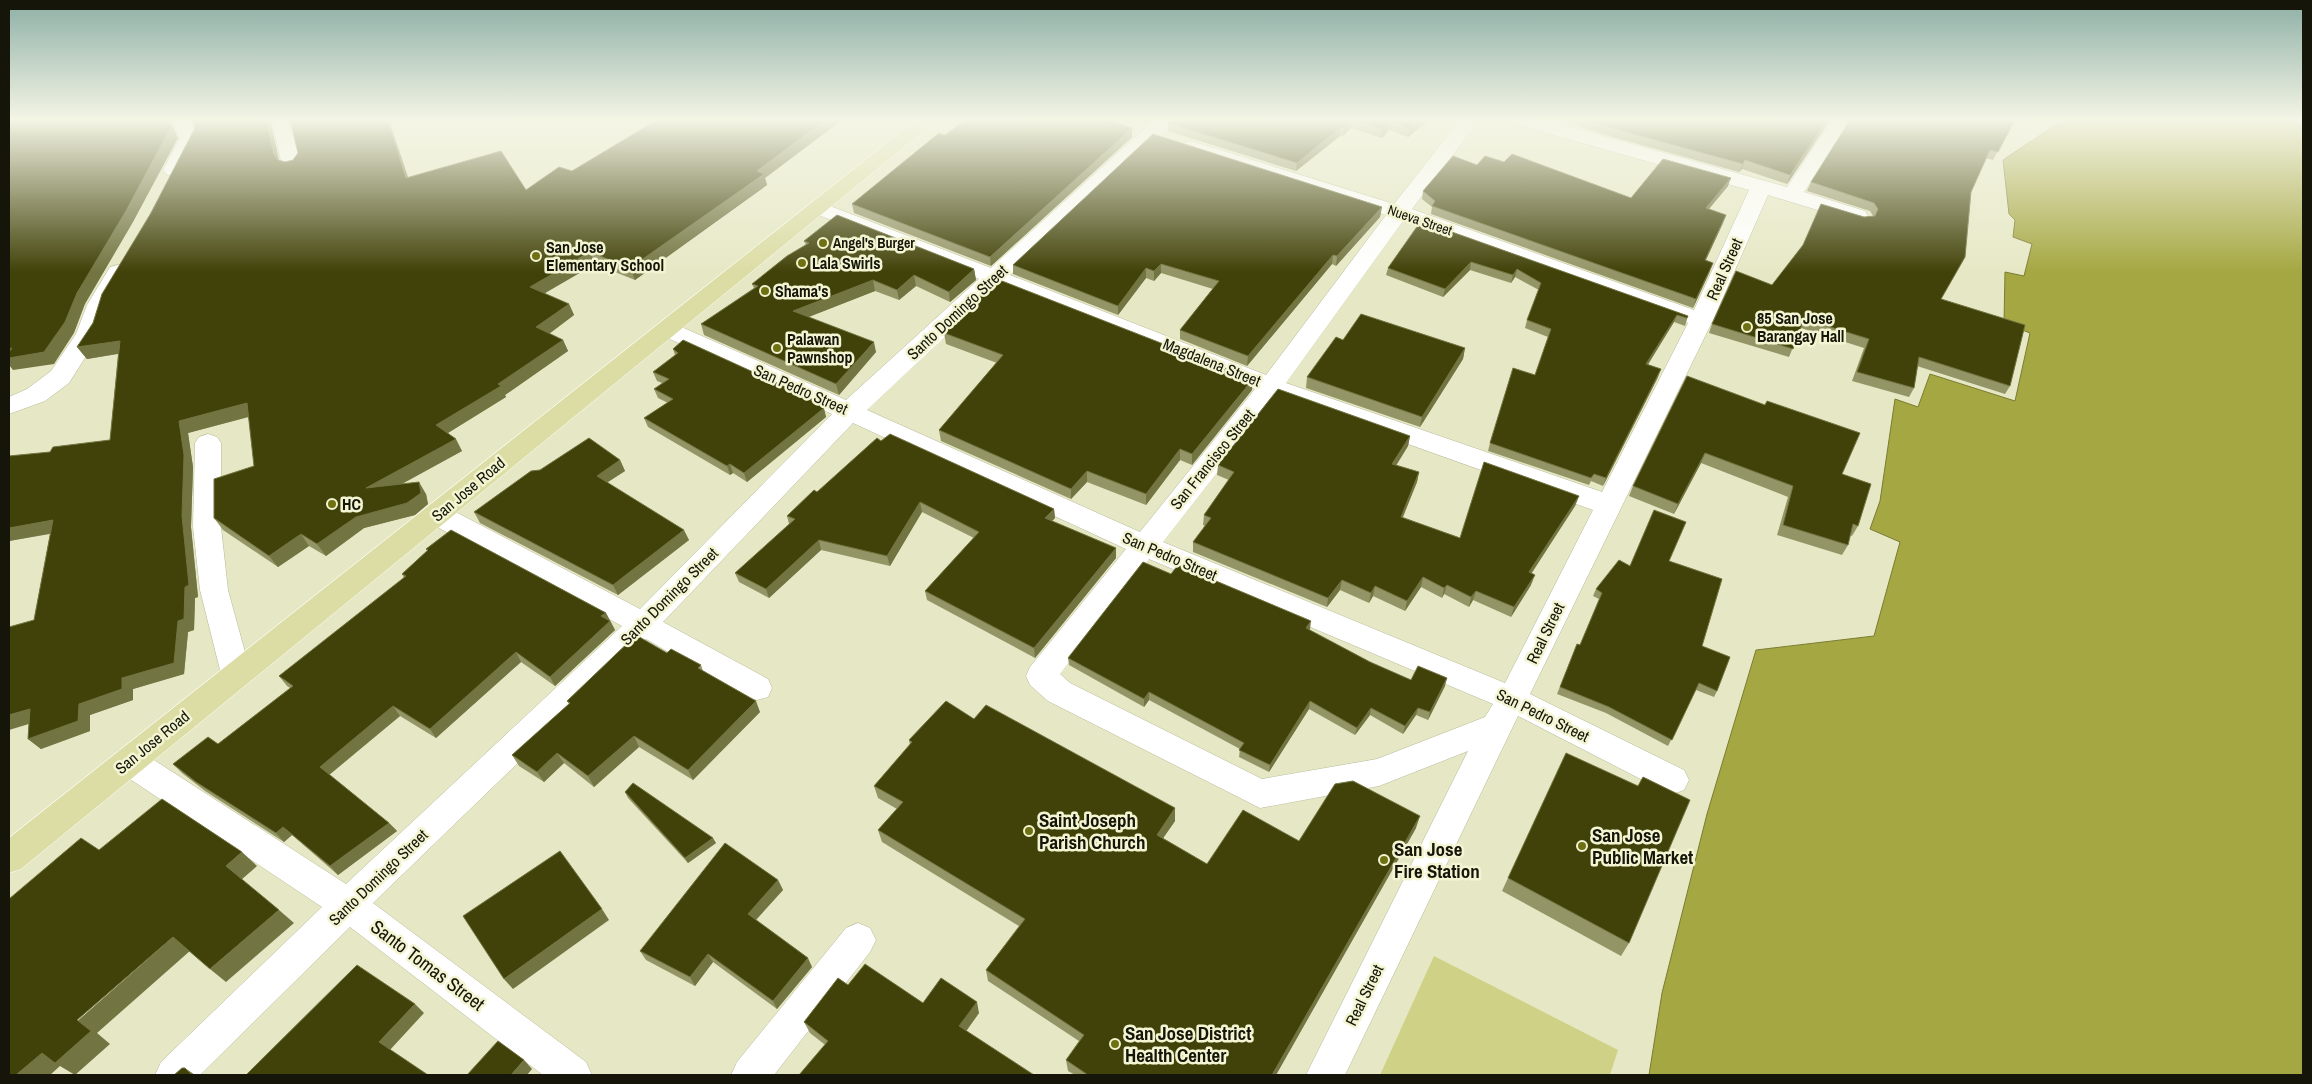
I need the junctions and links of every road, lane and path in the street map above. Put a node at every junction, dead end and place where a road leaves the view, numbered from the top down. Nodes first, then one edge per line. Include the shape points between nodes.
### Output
1 (173, 171) edge
2 (865, 171) edge
3 (1103, 171) edge
4 (1276, 171) edge
5 (1430, 171) edge
6 (1702, 171) edge
7 (1808, 171) edge
8 (1761, 187) junction
9 (164, 189) edge
10 (1792, 195) junction
11 (818, 208) junction
12 (1398, 212) junction
13 (1861, 218) edge
14 (127, 256) edge
15 (995, 277) junction
16 (1701, 320) junction
17 (669, 330) junction
18 (1271, 386) junction
19 (9, 406) edge
20 (850, 411) junction
21 (208, 442) dead end
22 (1609, 505) junction
23 (438, 515) junction
24 (1143, 545) junction
25 (643, 624) junction
26 (236, 674) junction
27 (757, 688) dead end
28 (1512, 699) junction
29 (1496, 726) junction
30 (129, 761) junction
31 (1673, 780) dead end
32 (9, 858) edge
33 (348, 905) junction
34 (858, 940) dead end
35 (174, 1075) edge
36 (573, 1075) edge
37 (750, 1075) edge
38 (1325, 1075) edge

1 - 9 street
2 - 11 main road, San Jose Road
3 - 15 street, Santo Domingo Street
4 - 12 street, Nueva Street
5 - 12 street, San Francisco Street
6 - 8 street
7 - 10 street
8 - 10 street
8 - 16 street, Real Street
10 - 13 street
11 - 15 street, Magdalena Street
11 - 17 main road, San Jose Road
12 - 16 street, Nueva Street
12 - 18 street, San Francisco Street
14 - 19 street via 98,305 88,334 60,377 36,395
15 - 18 street, Magdalena Street
15 - 20 street, Santo Domingo Street
16 - 22 street, Real Street
17 - 20 street, San Pedro Street
17 - 23 main road, San Jose Road
18 - 22 street, Magdalena Street
18 - 24 street, San Francisco Street
20 - 24 street, San Pedro Street
20 - 25 street, Santo Domingo Street
21 - 26 street via 207,527 214,590
22 - 28 street, Real Street
23 - 25 street
23 - 26 main road, San Jose Road
24 - 28 street, San Pedro Street
24 - 29 street, San Francisco Street via 1041,676 1059,692 1260,794 1379,772
25 - 27 street
25 - 33 street, Santo Domingo Street
26 - 30 main road, San Jose Road
28 - 29 street, Real Street
28 - 31 street, San Pedro Street
29 - 38 street, Real Street
30 - 32 main road, San Jose Road
30 - 33 street, Santo Tomas Street
33 - 35 street, Santo Domingo Street
33 - 36 street, Santo Tomas Street
34 - 37 street

